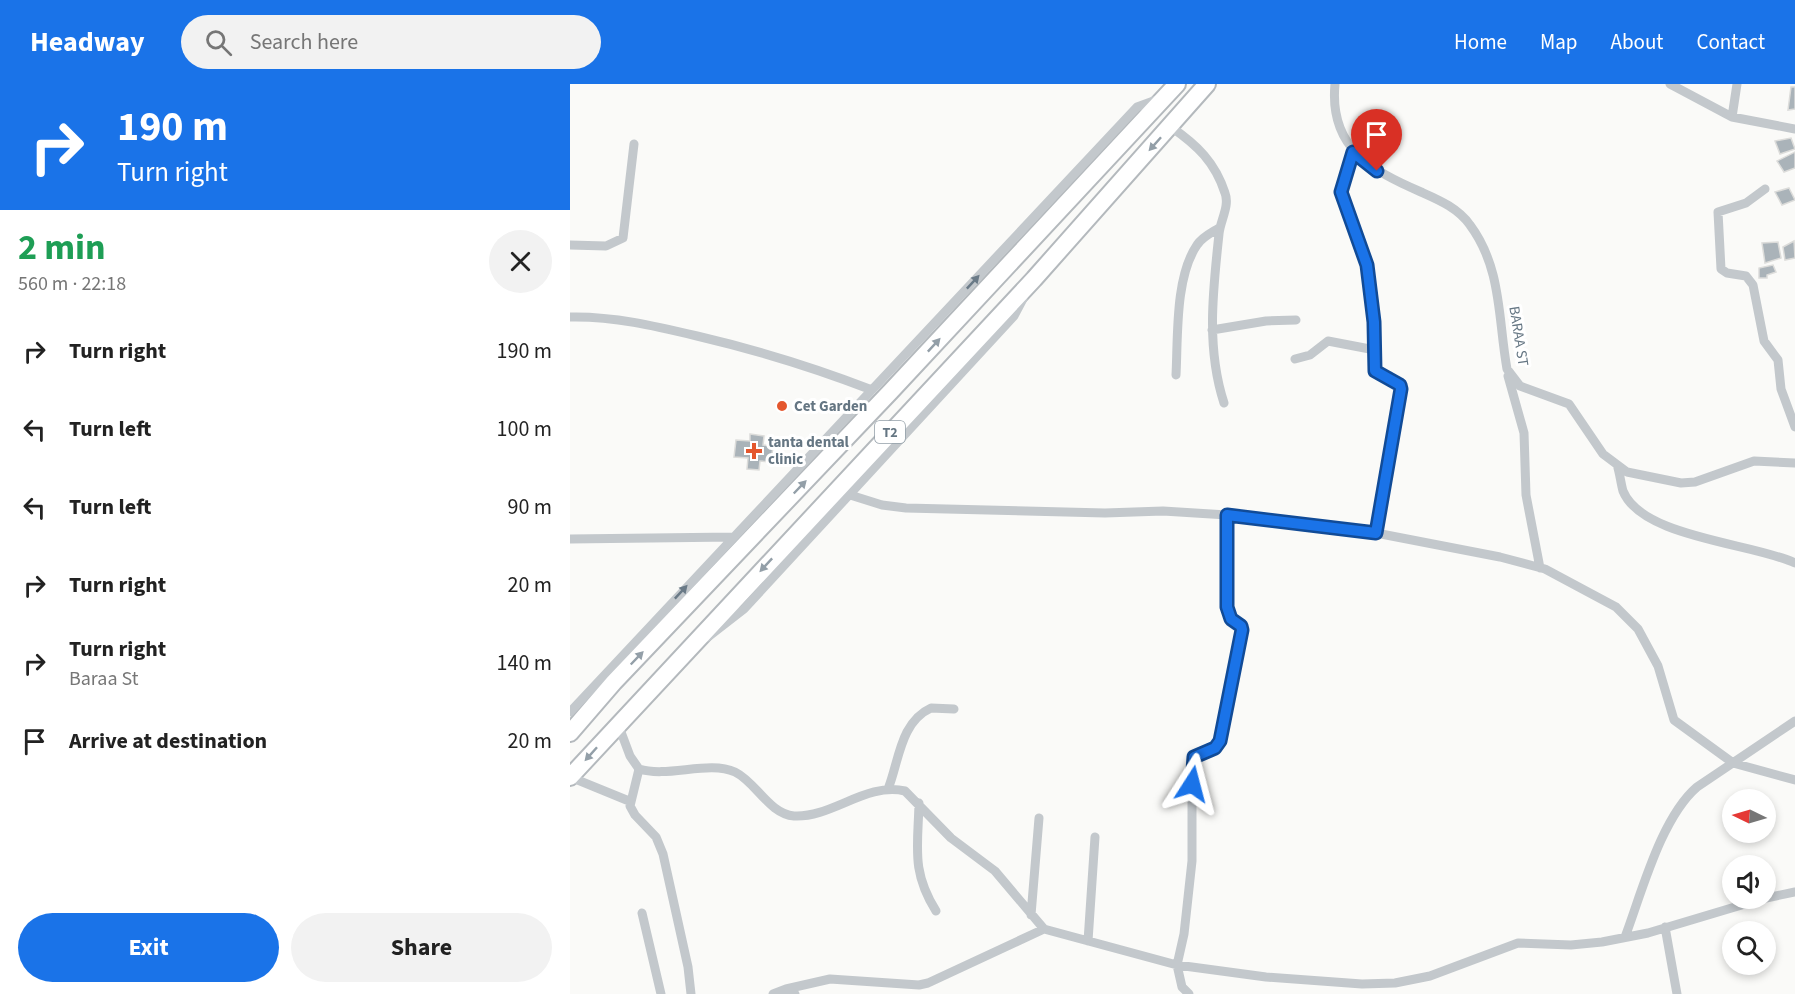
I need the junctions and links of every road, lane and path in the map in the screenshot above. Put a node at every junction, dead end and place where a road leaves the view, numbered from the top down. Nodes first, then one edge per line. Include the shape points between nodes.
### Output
1 (1207, 84) edge
2 (1335, 84) edge
3 (1670, 84) edge
4 (1737, 84) edge
5 (1173, 90) edge
6 (1732, 117) junction
7 (1171, 127) junction
8 (1795, 129) edge
9 (634, 144) dead end
10 (1353, 152) junction
11 (1765, 189) dead end
12 (1068, 200) junction
13 (1086, 220) junction
14 (1219, 228) junction
15 (570, 245) edge
16 (1014, 258) junction
17 (1034, 279) junction
18 (570, 317) edge
19 (1296, 320) dead end
20 (1212, 330) junction
21 (1375, 350) junction
22 (1295, 359) dead end
23 (1507, 369) junction
24 (1176, 375) dead end
25 (873, 390) junction
26 (1224, 403) dead end
27 (1795, 427) edge
28 (1795, 463) edge
29 (1618, 468) junction
30 (847, 494) junction
31 (1227, 515) junction
32 (1376, 533) junction
33 (733, 537) junction
34 (570, 539) edge
35 (1795, 562) edge
36 (1540, 568) junction
37 (688, 650) junction
38 (954, 709) dead end
39 (570, 712) edge
40 (1795, 721) edge
41 (618, 724) junction
42 (570, 734) edge
43 (1733, 763) junction
44 (639, 769) junction
45 (570, 777) edge
46 (1795, 780) edge
47 (888, 789) junction
48 (629, 801) junction
49 (919, 803) junction
50 (1039, 818) dead end
51 (1095, 837) dead end
52 (1795, 892) edge
53 (1776, 896) edge
54 (1727, 909) edge
55 (936, 911) dead end
56 (642, 912) dead end
57 (1030, 915) junction
58 (1665, 927) junction
59 (1044, 929) junction
60 (1625, 937) junction
61 (1088, 941) junction
62 (1176, 964) junction
63 (921, 990) edge
64 (790, 992) edge
65 (661, 994) edge
66 (691, 994) edge
67 (773, 994) edge
68 (1189, 994) edge
69 (1677, 994) edge

1 - 7 highway, T2
2 - 10 street, BARAA ST via 1336,120
3 - 6 street
4 - 6 street
5 - 12 highway, T2
25 -> 5 street via 1137,107
6 - 8 street
7 -> 13 highway, T2
7 - 14 street via 1210,159 1227,199
9 - 15 street via 623,238 606,246
10 - 21 street via 1341,192 1367,265
10 - 23 street, BARAA ST via 1377,171 1439,200 1470,224 1492,262
11 - 27 street via 1746,203 1718,212 1721,269 1746,276 1753,285 1764,341 1778,360 1781,389
12 - 13 highway
12 - 16 highway, T2
13 - 17 highway, T2
14 - 20 street
14 - 24 street via 1203,237 1192,254 1181,294
16 - 17 highway
42 -> 16 highway, T2 via 614,682
17 - 30 street via 1014,316
17 -> 37 highway, T2
18 - 25 street via 658,326 813,367
19 - 20 street
20 - 26 street
21 - 22 street via 1328,341 1310,355
21 - 32 street via 1376,374 1401,389
23 - 29 street, BARAA ST via 1520,386 1569,404 1603,454
23 - 36 street via 1524,433 1526,495
25 - 33 street
28 - 29 street via 1754,461 1695,482 1681,483
29 - 35 street via 1624,492 1648,516 1698,537
30 - 31 street via 906,508
30 - 37 street via 744,609
31 - 32 street
31 - 62 street via 1227,607 1231,619 1242,630 1220,741 1192,761 1192,869
32 - 36 street
33 - 34 street
39 -> 33 street
36 - 43 street via 1616,607 1638,629 1658,666 1674,720
37 - 41 highway, T2
38 - 47 street via 931,708 910,728
40 - 43 street
41 - 44 street
41 -> 45 highway, T2
43 - 46 street
43 - 60 street via 1697,787 1678,806
44 - 47 street via 734,771 779,811 792,816 825,810
44 - 48 street
45 - 48 street
47 - 49 street via 905,791
48 - 66 street via 631,811 652,832 663,854
49 - 55 street via 917,870 923,891
49 - 57 street via 951,838 994,871
50 - 57 street
51 - 61 street
52 - 53 street
54 - 58 street
56 - 65 street
57 - 59 street
58 - 60 street
58 - 69 street
59 - 61 street
59 - 63 street
60 - 62 street via 1570,945 1518,943 1430,976 1380,985 1266,977
61 - 62 street
62 - 68 street via 1182,987
63 - 64 street via 830,979
64 - 67 street

